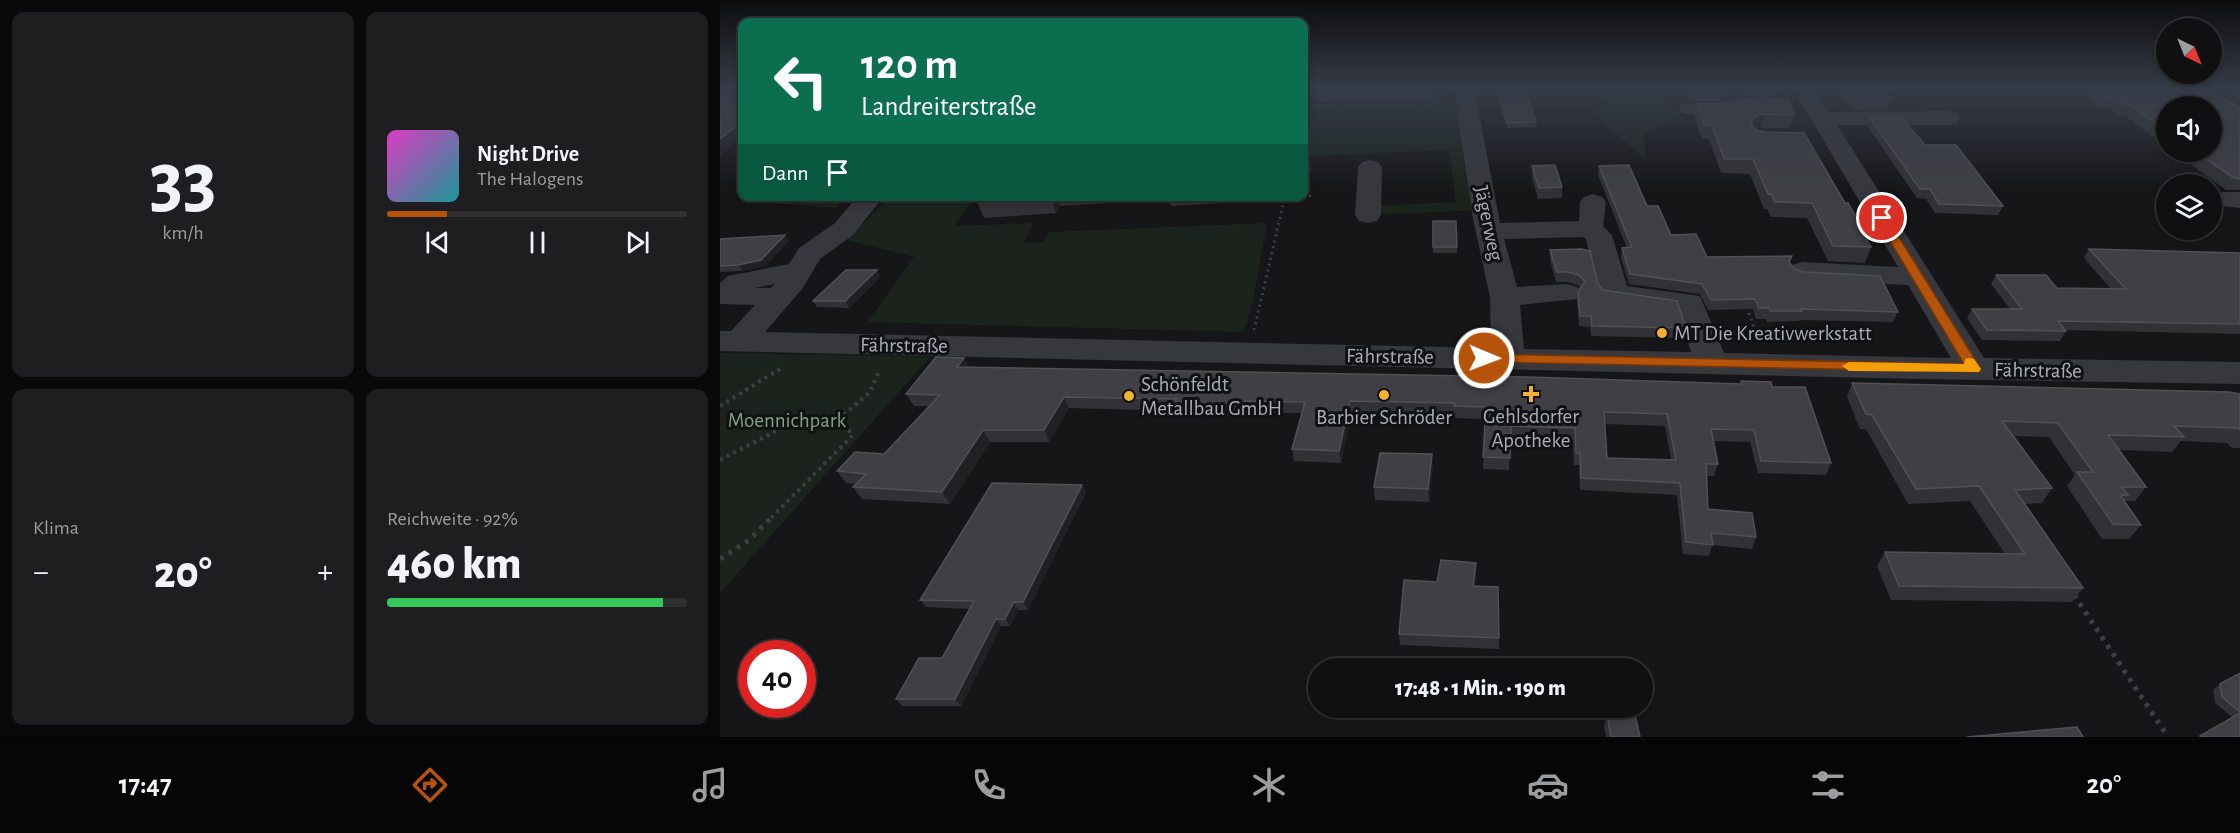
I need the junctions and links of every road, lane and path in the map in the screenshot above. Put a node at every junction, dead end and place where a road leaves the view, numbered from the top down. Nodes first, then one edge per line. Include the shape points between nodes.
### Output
1 (1470, 122) edge
2 (1817, 122) edge
3 (1370, 167) dead end
4 (1308, 169) edge
5 (1314, 170) dead end
6 (1308, 196) edge
7 (1311, 196) dead end
8 (868, 201) edge
9 (1284, 201) edge
10 (1368, 215) dead end
11 (1549, 215) dead end
12 (1488, 225) junction
13 (797, 271) junction
14 (1802, 271) edge
15 (1917, 277) junction
16 (1567, 293) dead end
17 (780, 297) junction
18 (1505, 297) junction
19 (1749, 313) dead end
20 (729, 341) edge
21 (816, 343) junction
22 (896, 345) junction
23 (1761, 347) dead end
24 (1246, 352) junction
25 (1508, 358) junction
26 (1711, 363) junction
27 (1974, 369) junction
28 (2240, 373) edge
29 (720, 406) edge
30 (838, 420) junction
31 (720, 460) edge
32 (720, 559) edge
33 (2068, 585) edge
34 (2168, 737) edge

1 - 12 street, Jägerweg
2 - 15 street
3 - 10 street
4 - 5 path
6 - 7 path
8 - 13 street via 844,229 809,254
9 - 24 path
11 - 12 street
12 - 18 street, Jägerweg
12 - 26 street via 1590,215 1614,293 1689,302
13 - 17 street
13 - 17 street via 738,282 724,297
14 - 15 street
15 - 27 street
16 - 18 street
17 - 20 street
18 - 25 street, Jägerweg
19 - 23 path
20 - 21 street, Fährstraße
21 - 22 street, Fährstraße
21 - 29 path via 804,355
22 - 24 street, Fährstraße
22 - 30 path via 886,356 870,392
24 - 25 street, Fährstraße
25 - 26 street, Fährstraße
26 - 27 street, Fährstraße
27 - 28 street, Fährstraße
30 - 31 path via 799,419
30 - 32 path via 853,435 749,540
33 - 34 path

